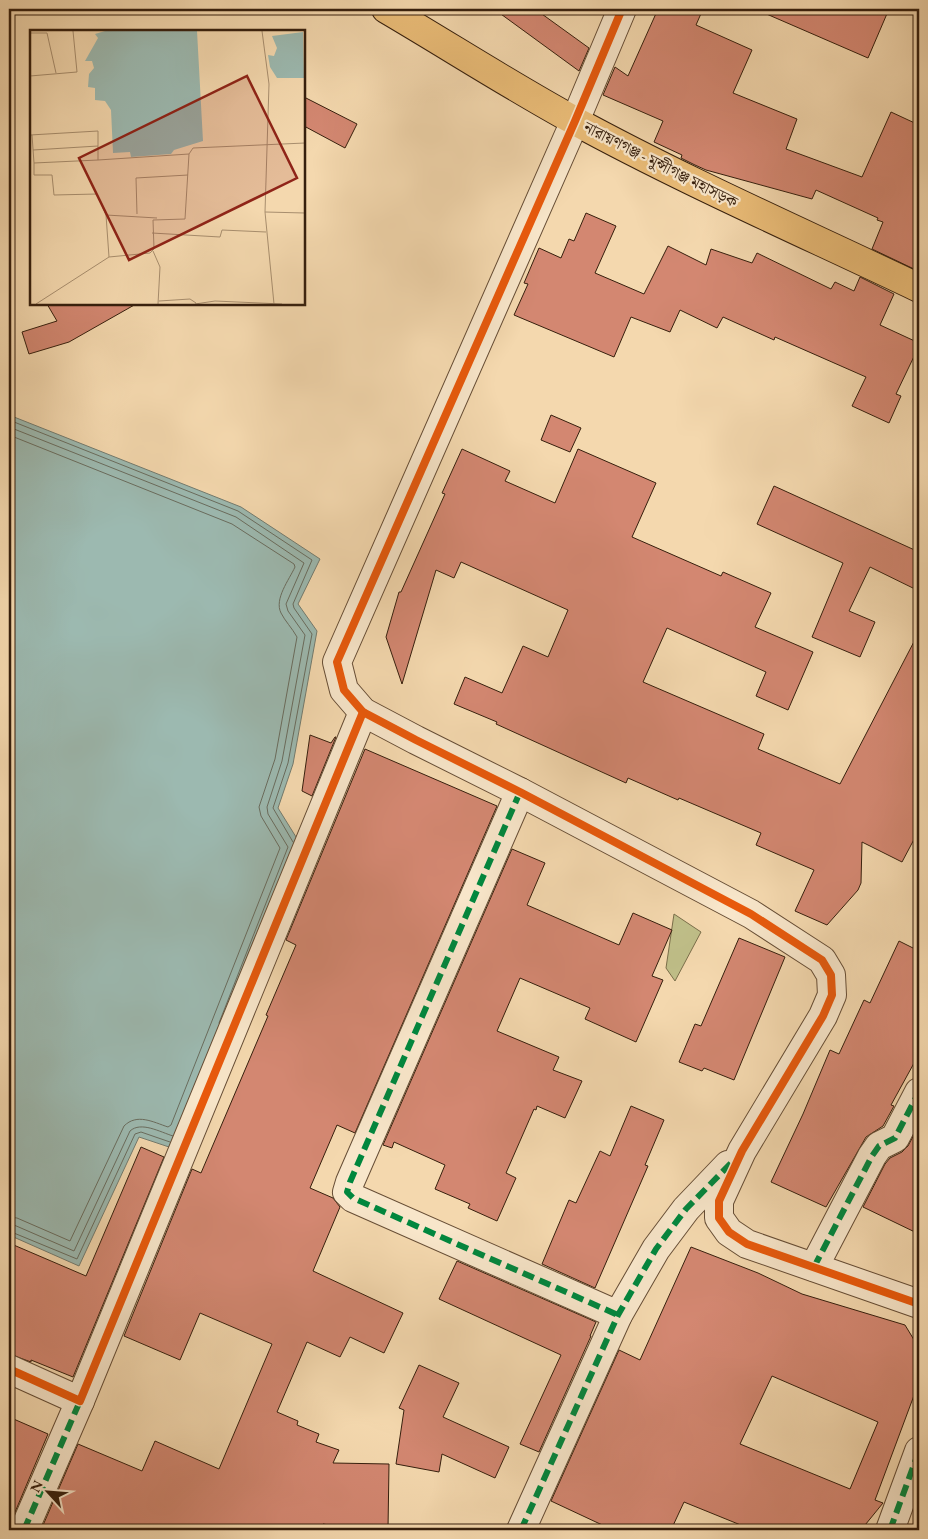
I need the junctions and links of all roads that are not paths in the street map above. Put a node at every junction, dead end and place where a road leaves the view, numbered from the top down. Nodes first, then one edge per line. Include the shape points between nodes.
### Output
1 (386, 9) edge
2 (622, 9) edge
3 (575, 121) junction
4 (919, 288) edge
5 (363, 712) junction
6 (520, 792) junction
7 (919, 1092) edge
8 (742, 1151) junction
9 (814, 1267) junction
10 (919, 1304) edge
11 (618, 1315) junction
12 (9, 1368) edge
13 (80, 1401) junction
14 (919, 1451) edge
15 (24, 1530) edge
16 (521, 1530) edge
17 (890, 1530) edge

1 - 3 main road, নারায়ণগঞ্জ - মুন্সীগঞ্জ মহাসড়ক
2 - 3 street
3 - 4 main road, নারায়ণগঞ্জ - মুন্সীগঞ্জ মহাসড়ক via 718,194
3 - 5 street via 337,662 344,690
5 - 6 street
5 - 13 street
6 - 8 street via 750,914 822,960 831,975 832,995 824,1016
6 - 11 street via 347,1192 352,1198
7 - 9 street via 895,1138 879,1146 872,1156
8 - 9 street via 719,1201 719,1218 729,1232 747,1244
8 - 11 street via 686,1209 656,1249
9 - 10 street
11 - 16 street
12 - 13 street
13 - 15 street
14 - 17 street

